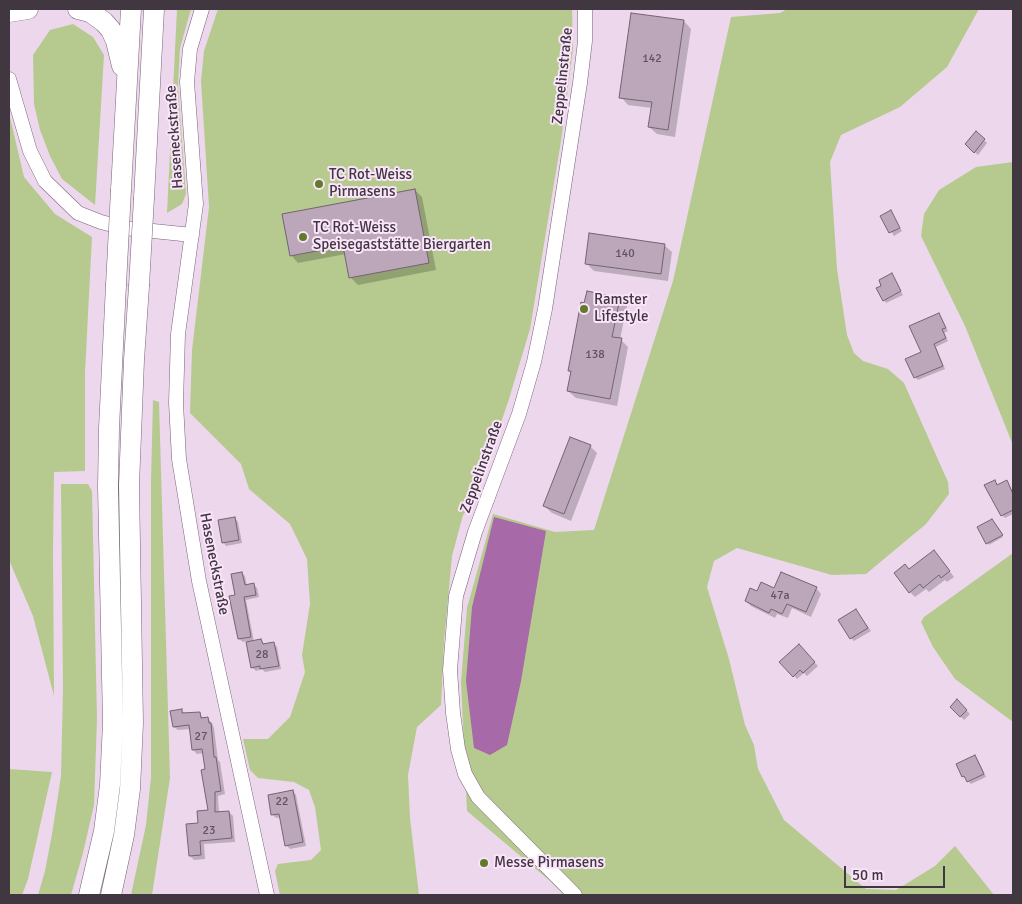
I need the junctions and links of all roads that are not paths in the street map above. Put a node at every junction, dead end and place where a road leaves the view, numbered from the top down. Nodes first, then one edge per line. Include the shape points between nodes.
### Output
1 (28, 9) edge
2 (78, 9) edge
3 (131, 9) edge
4 (154, 9) edge
5 (202, 9) edge
6 (585, 9) edge
7 (9, 12) edge
8 (9, 79) edge
9 (126, 97) junction
10 (192, 235) junction
11 (89, 895) edge
12 (110, 895) edge
13 (267, 895) edge
14 (575, 895) edge

1 - 7 highway
2 - 9 highway via 90,12 111,30 120,56
3 - 9 highway
4 - 12 highway, bridge via 129,485 133,723 127,808
5 - 10 street, Haseneckstraße via 190,49 187,82 196,204
6 - 14 street, Zeppelinstraße via 580,83 545,309 519,414 475,532 456,596 450,670 458,749 465,774 478,797
8 - 10 street via 30,150 45,181 78,213 124,228
9 - 11 highway, bridge via 109,428 110,785 104,832
10 - 13 street, Haseneckstraße via 178,334 176,403 179,459 199,581

